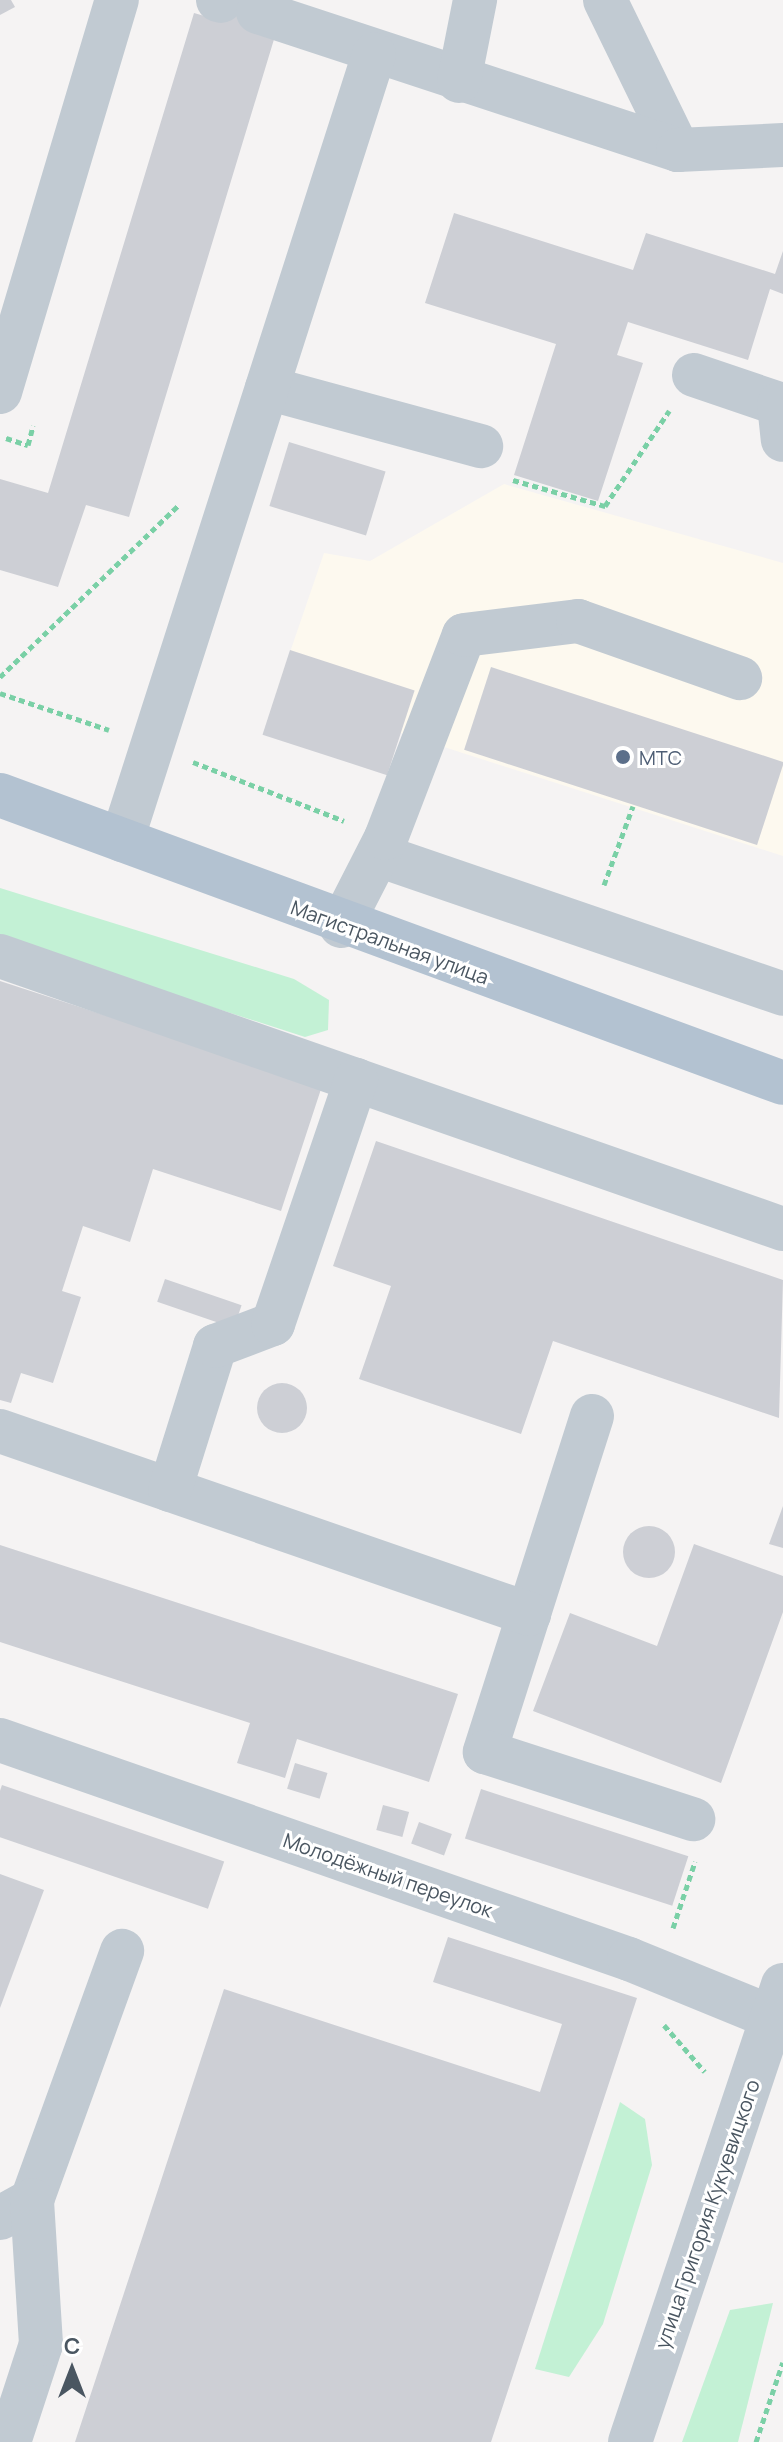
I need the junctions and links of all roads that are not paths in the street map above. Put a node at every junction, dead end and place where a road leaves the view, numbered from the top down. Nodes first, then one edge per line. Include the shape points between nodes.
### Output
1 (117, 0) edge
2 (475, 0) edge
3 (605, 0) edge
4 (232, 4) edge
5 (374, 54) junction
6 (459, 81) junction
7 (783, 145) edge
8 (678, 150) junction
9 (694, 375) road end
10 (267, 388) junction
11 (0, 392) edge
12 (783, 440) edge
13 (481, 446) road end
14 (740, 678) dead end
15 (0, 795) edge
16 (122, 840) junction
17 (378, 855) junction
18 (341, 926) junction
19 (0, 956) edge
20 (783, 994) edge
21 (356, 1080) junction
22 (783, 1083) edge
23 (783, 1229) edge
24 (592, 1416) dead end
25 (0, 1431) edge
26 (170, 1490) junction
27 (529, 1614) junction
28 (0, 1740) edge
29 (693, 1819) road end
30 (122, 1951) dead end
31 (779, 2009) edge
32 (16, 2209) edge
33 (9, 2442) edge
34 (630, 2442) edge

1 - 11 street
2 - 6 street
3 - 8 street
4 - 5 street
5 - 6 street
5 - 10 street
6 - 8 street
7 - 8 street
9 - 12 street via 779,404
10 - 13 street
10 - 16 street
14 - 17 street via 578,621 464,635
15 - 16 main road, Магистральная улица
16 - 18 main road, Магистральная улица
17 - 18 street
17 - 20 street
18 - 22 main road, Магистральная улица
19 - 21 street
21 - 23 street
21 - 26 street via 273,1324 215,1346
24 - 27 street
25 - 26 street
26 - 27 street
27 - 29 street via 485,1752
28 - 31 street, Молодёжный переулок via 658,1972
30 - 32 street
31 - 34 street, улица Григория Кукуевицкого
32 - 33 street via 41,2344

